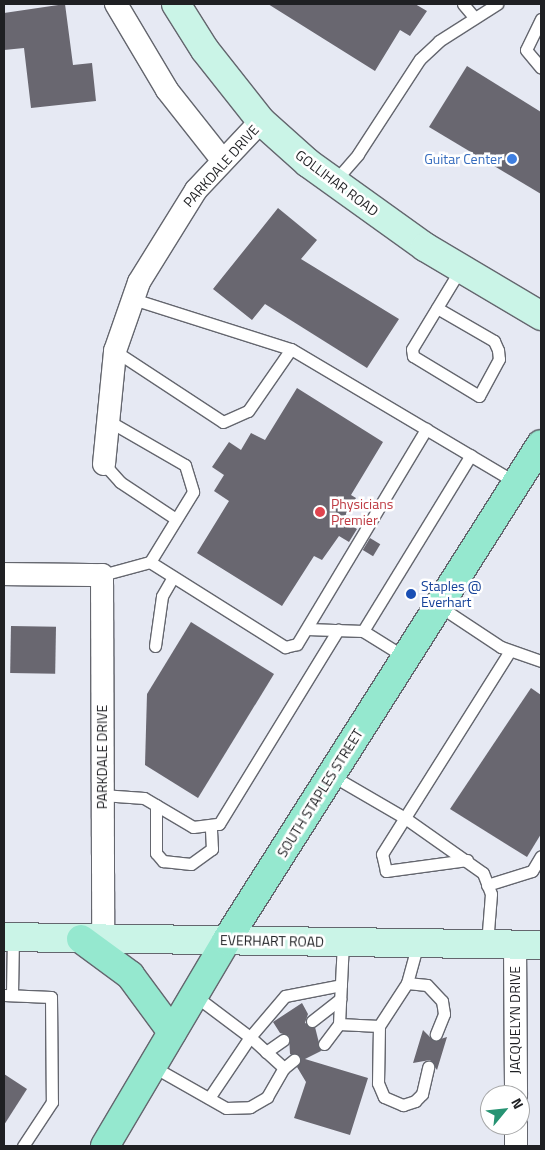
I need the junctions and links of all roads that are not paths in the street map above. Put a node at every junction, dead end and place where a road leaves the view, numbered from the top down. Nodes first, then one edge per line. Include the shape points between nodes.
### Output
1 (116, 4) edge
2 (176, 4) edge
3 (463, 4) edge
4 (497, 4) edge
5 (474, 18) junction
6 (541, 19) edge
7 (541, 68) edge
8 (261, 121) junction
9 (223, 161) junction
10 (334, 182) junction
11 (461, 268) junction
12 (133, 299) junction
13 (437, 308) junction
14 (541, 316) edge
15 (290, 349) junction
16 (115, 351) junction
17 (106, 420) junction
18 (426, 429) junction
19 (541, 446) edge
20 (471, 455) junction
21 (104, 464) joint
22 (517, 483) junction
23 (176, 519) junction
24 (150, 562) junction
25 (4, 574) edge
26 (102, 575) junction
27 (173, 577) junction
28 (438, 606) junction
29 (307, 629) junction
30 (338, 630) junction
31 (363, 631) junction
32 (155, 646) dead end
33 (510, 651) junction
34 (406, 658) junction
35 (540, 662) edge
36 (331, 775) junction
37 (102, 796) junction
38 (156, 805) junction
39 (405, 818) junction
40 (211, 827) junction
41 (541, 856) edge
42 (467, 860) junction
43 (487, 885) junction
44 (8, 937) edge
45 (92, 939) junction
46 (226, 941) junction
47 (343, 942) junction
48 (418, 943) junction
49 (487, 944) junction
50 (528, 944) edge
51 (407, 984) junction
52 (340, 986) junction
53 (8, 994) edge
54 (194, 995) junction
55 (340, 999) junction
56 (312, 1021) dead end
57 (339, 1024) junction
58 (379, 1026) junction
59 (172, 1032) junction
60 (436, 1034) dead end
61 (250, 1037) junction
62 (283, 1040) dead end
63 (324, 1044) dead end
64 (266, 1052) junction
65 (294, 1060) dead end
66 (152, 1066) junction
67 (428, 1067) dead end
68 (284, 1068) junction
69 (517, 1085) edge
70 (209, 1098) junction
71 (23, 1146) edge
72 (105, 1146) edge

1 - 9 street via 167,90
2 - 8 main road, GOLLIHAR ROAD via 205,50
3 - 5 lane
4 - 5 lane
5 - 10 lane via 420,59 358,154
6 - 7 lane via 526,50
8 - 9 street, PARKDALE DRIVE
8 - 10 main road, GOLLIHAR ROAD
9 - 12 street, PARKDALE DRIVE via 167,231
10 - 11 main road, GOLLIHAR ROAD
11 - 13 lane
11 - 14 main road, GOLLIHAR ROAD
12 - 15 lane
12 - 16 street, PARKDALE DRIVE
13 - 13 lane via 413,356 479,396 499,359 494,341
15 - 16 lane via 248,411 223,422
15 - 18 lane
16 - 17 street, PARKDALE DRIVE
17 - 21 street, PARKDALE DRIVE
17 - 23 lane via 185,465 193,492
18 - 20 lane
18 - 29 lane
19 - 22 main road, SOUTH STAPLES STREET
20 - 22 lane
20 - 31 lane
21 - 23 lane via 120,482
22 - 28 main road, SOUTH STAPLES STREET
23 - 24 lane
24 - 26 lane
24 - 27 lane
25 - 26 street
26 - 37 street, PARKDALE DRIVE
27 - 29 lane via 285,647 297,644
27 - 32 lane via 162,596
28 - 33 lane
28 - 34 main road, SOUTH STAPLES STREET
29 - 30 lane
30 - 31 lane
30 - 40 lane via 224,818
31 - 34 lane
33 - 35 lane
33 - 39 lane
34 - 36 main road, SOUTH STAPLES STREET
36 - 39 lane
36 - 46 main road, SOUTH STAPLES STREET
37 - 38 lane via 134,795
37 - 45 street, PARKDALE DRIVE
38 - 40 lane via 193,827
38 - 40 lane via 156,853 163,861 191,864 212,849
39 - 42 lane
39 - 42 lane via 382,854 386,871
41 - 43 lane via 532,871
42 - 43 lane via 483,873
43 - 49 lane
44 - 45 main road, EVERHART ROAD
44 - 53 lane
45 - 46 main road, EVERHART ROAD
45 - 59 main road via 130,975
46 - 47 main road, EVERHART ROAD
46 - 54 main road, SOUTH STAPLES STREET
47 - 48 main road, EVERHART ROAD
47 - 52 lane
48 - 49 main road, EVERHART ROAD
48 - 51 lane
49 - 50 main road, EVERHART ROAD
50 - 69 street, JACQUELYN DRIVE
51 - 58 lane
51 - 60 lane via 426,985 442,1001 444,1014
52 - 55 lane
52 - 61 lane via 285,996
53 - 71 lane via 51,997 52,1102
54 - 59 main road, SOUTH STAPLES STREET
54 - 61 lane
55 - 56 lane
55 - 57 lane
57 - 58 lane
57 - 63 lane
58 - 67 lane via 378,1083 384,1097 403,1105 415,1100 422,1094
59 - 66 main road, SOUTH STAPLES STREET
61 - 64 lane
61 - 70 lane
62 - 64 lane
64 - 68 lane
65 - 68 lane
66 - 70 lane
66 - 72 main road, SOUTH STAPLES STREET
68 - 70 lane via 268,1097 250,1107 226,1108

